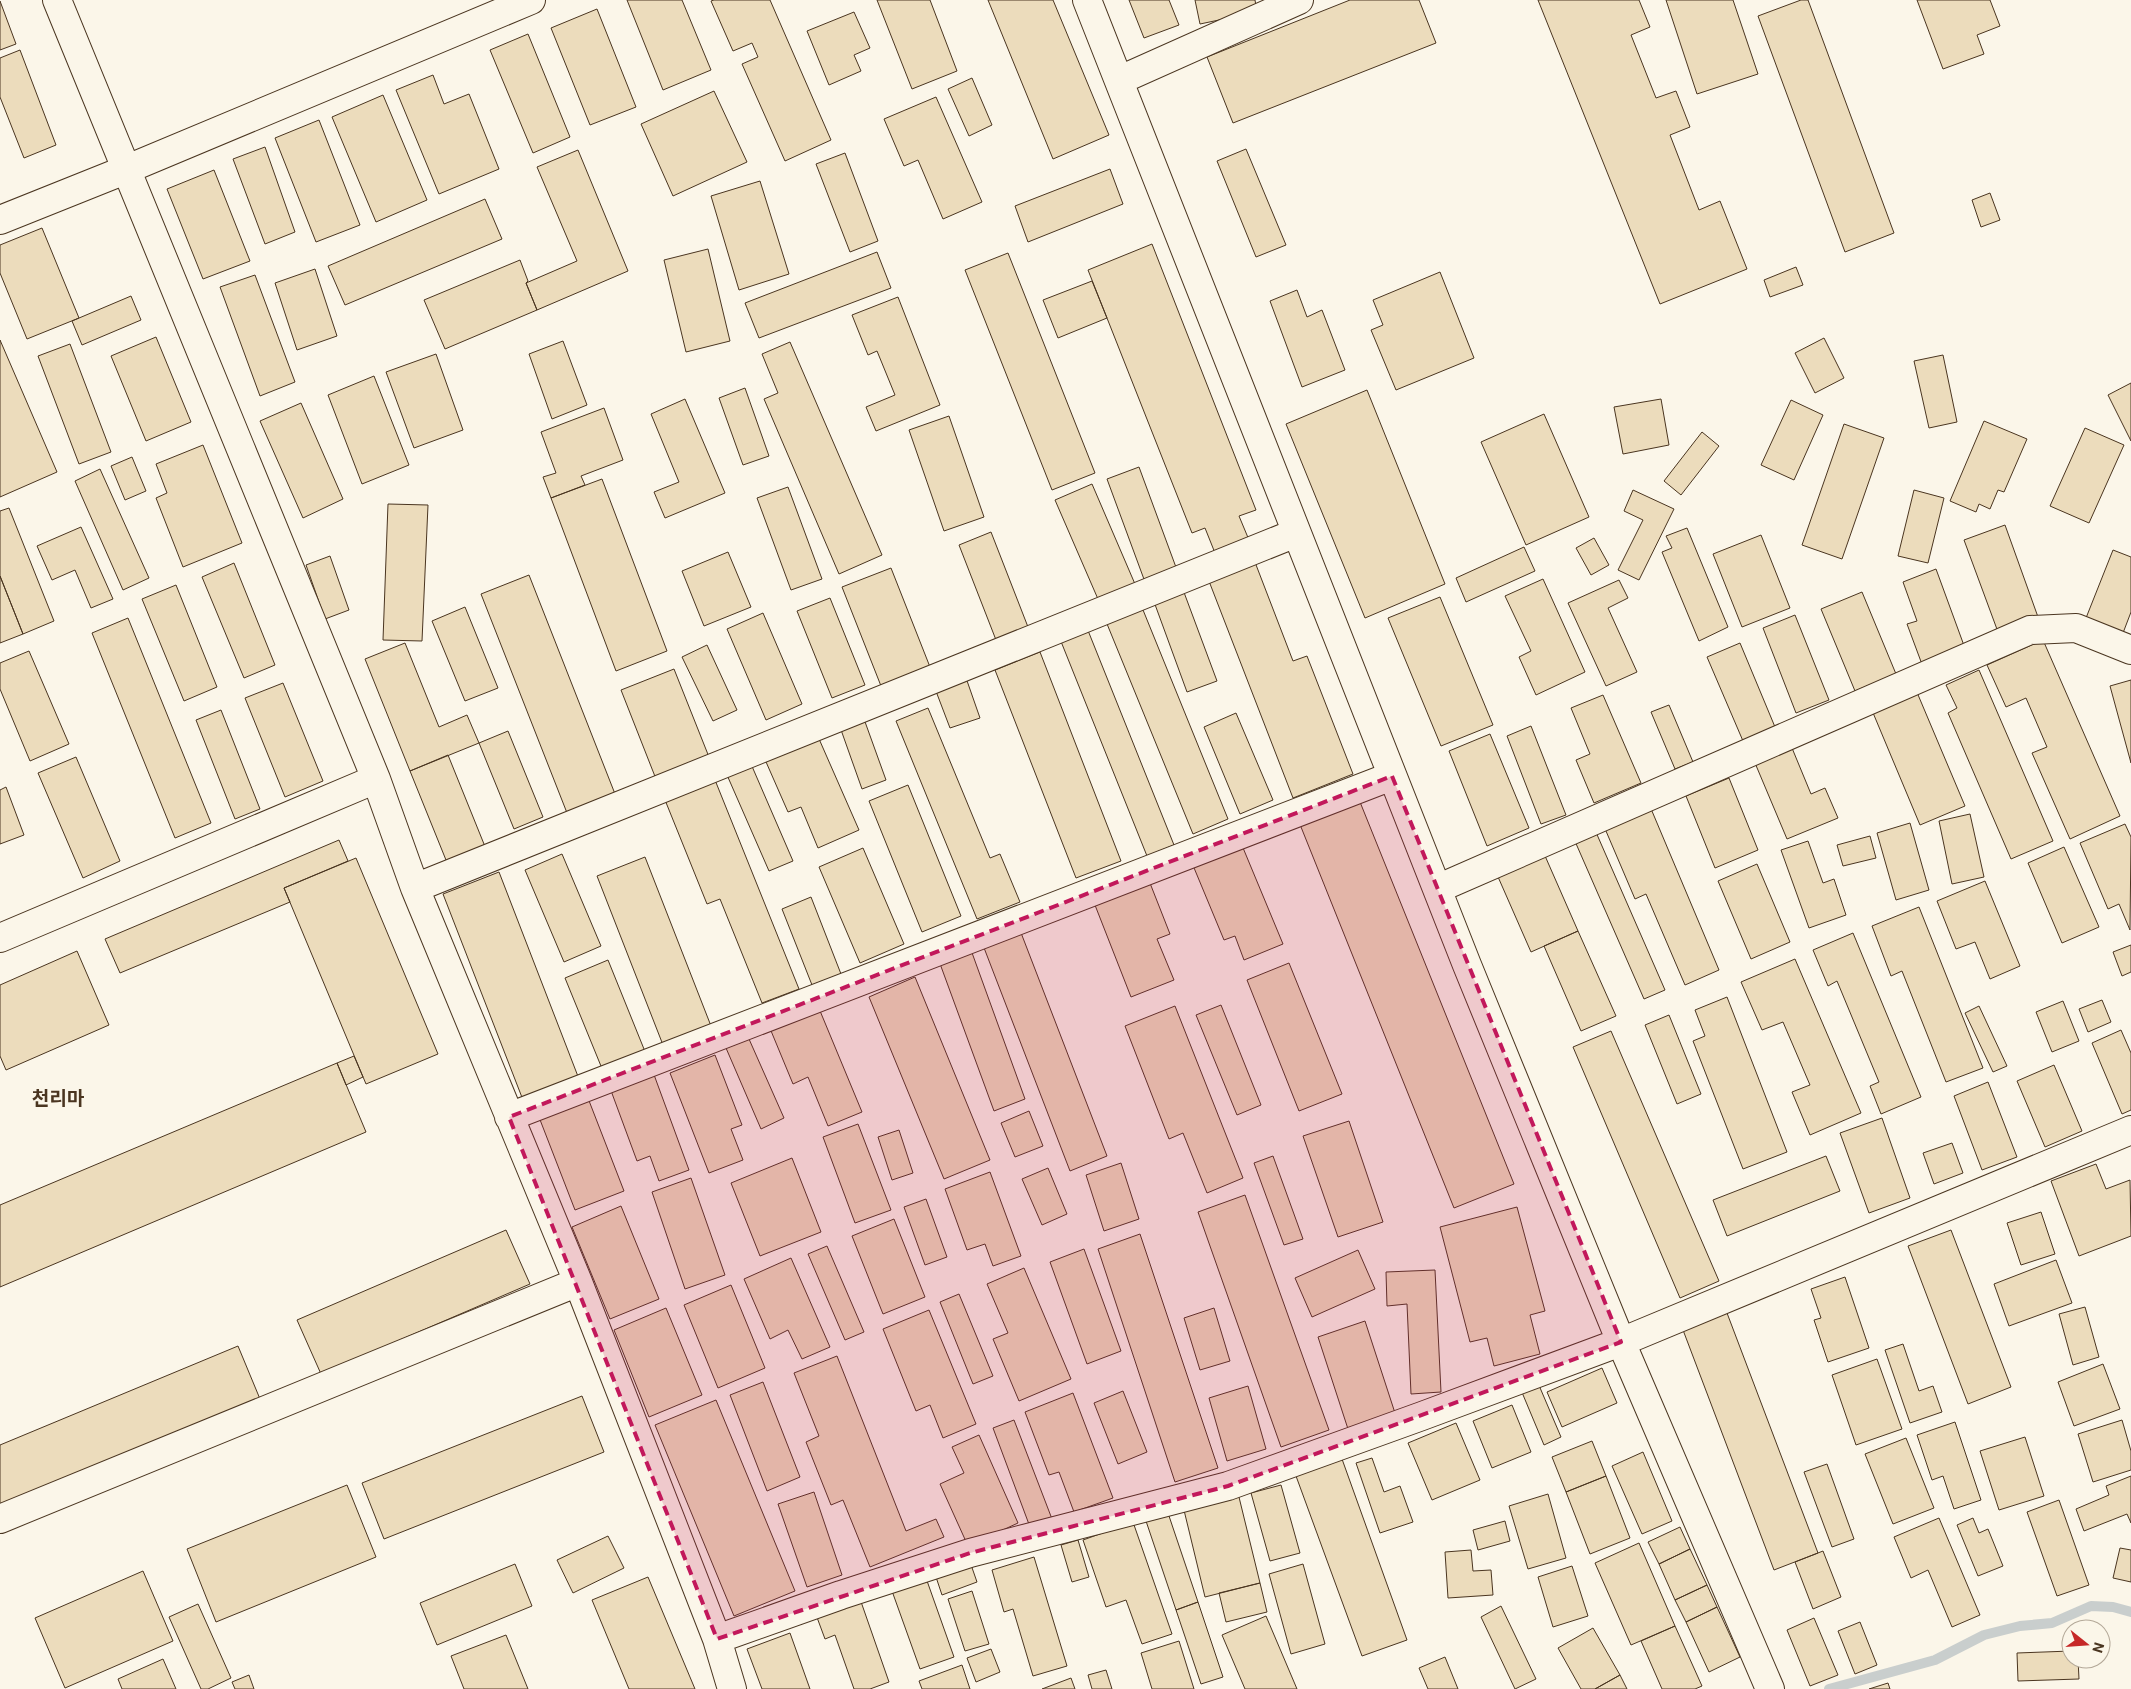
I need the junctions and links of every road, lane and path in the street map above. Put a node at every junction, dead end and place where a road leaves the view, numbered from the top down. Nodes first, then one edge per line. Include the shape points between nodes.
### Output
1 (58, 0) edge
2 (531, 0) edge
3 (1087, 0) edge
4 (1299, 0) edge
5 (1120, 80) junction
6 (125, 170) junction
7 (0, 220) edge
8 (1296, 533) junction
9 (2131, 650) edge
10 (1392, 776) junction
11 (376, 778) junction
12 (415, 888) junction
13 (1437, 889) junction
14 (0, 938) edge
15 (509, 1117) junction
16 (2131, 1130) edge
17 (578, 1282) junction
18 (1621, 1342) junction
19 (0, 1519) edge
20 (717, 1639) junction
21 (732, 1689) edge
22 (1770, 1689) edge

1 - 6 street
2 - 6 street
3 - 5 street
4 - 5 street
5 - 8 street
6 - 7 street
6 - 11 street
8 - 10 street
8 - 12 street
9 - 13 street via 2076,628 2030,630
10 - 13 street
10 - 15 street
11 - 12 street
11 - 14 street
12 - 15 street
13 - 18 street
15 - 17 street
16 - 18 street
17 - 19 street
17 - 20 street
18 - 20 street via 1228,1486 970,1552
18 - 22 street
20 - 21 street

